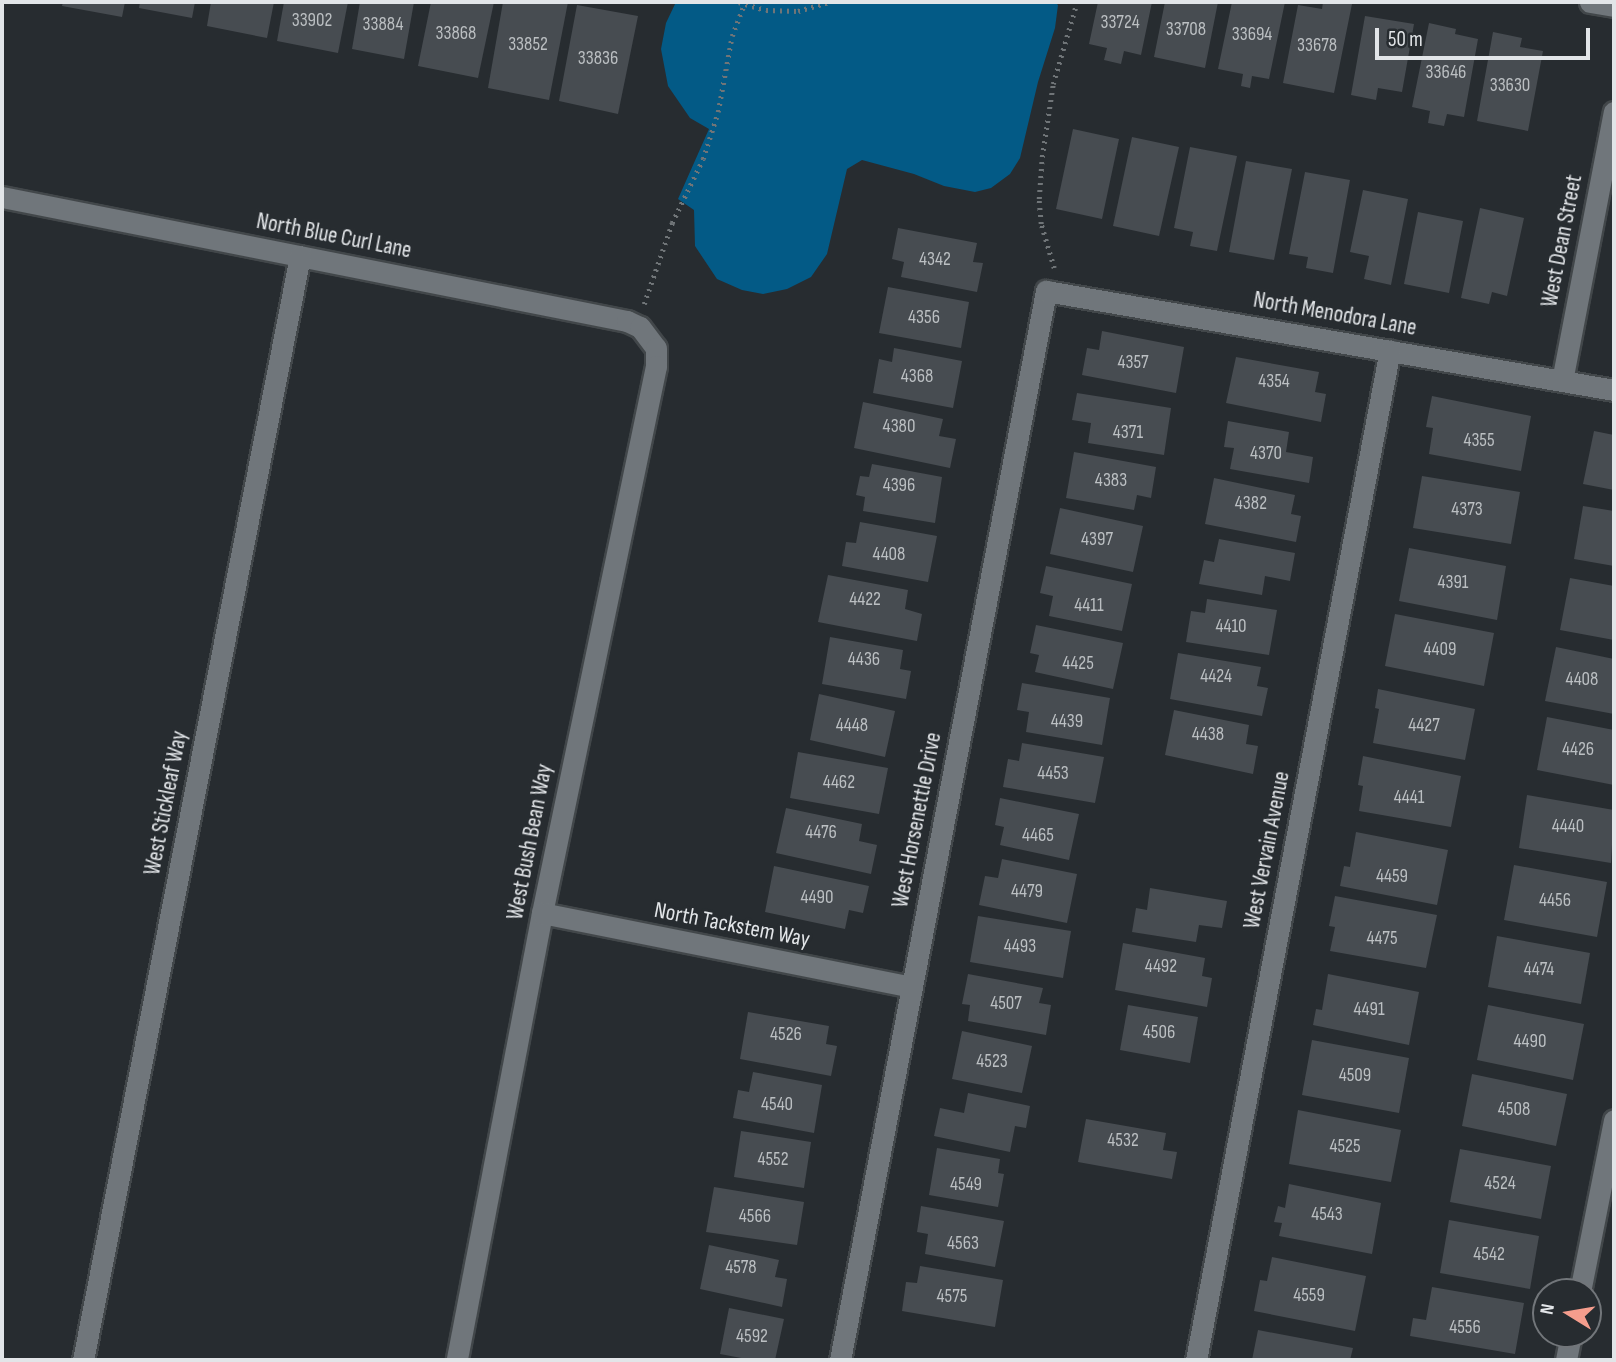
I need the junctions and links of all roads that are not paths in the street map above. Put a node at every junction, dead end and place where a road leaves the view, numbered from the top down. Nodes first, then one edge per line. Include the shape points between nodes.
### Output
1 (1590, 2) edge
2 (1614, 6) edge
3 (1614, 112) edge
4 (2, 197) edge
5 (300, 256) junction
6 (1053, 292) joint
7 (643, 331) joint
8 (1390, 351) junction
9 (1562, 381) junction
10 (1614, 390) edge
11 (542, 913) junction
12 (912, 987) junction
13 (1614, 1120) edge
14 (1583, 1278) edge
15 (83, 1360) edge
16 (457, 1360) edge
17 (840, 1360) edge
18 (1196, 1360) edge

1 - 2 street
3 - 9 street, West Dean Street
4 - 5 street, North Blue Curl Lane
5 - 7 street, North Blue Curl Lane
5 - 15 street, West Stickleaf Way
6 - 8 street, North Menodora Lane
6 - 12 street, West Horsenettle Drive
7 - 11 street, West Bush Bean Way via 656,348 656,366
8 - 9 street, North Menodora Lane
8 - 18 street, West Vervain Avenue
9 - 10 street, North Menodora Lane
11 - 12 street, North Tackstem Way
11 - 16 street, West Bush Bean Way
12 - 17 street, West Horsenettle Drive
13 - 14 street

